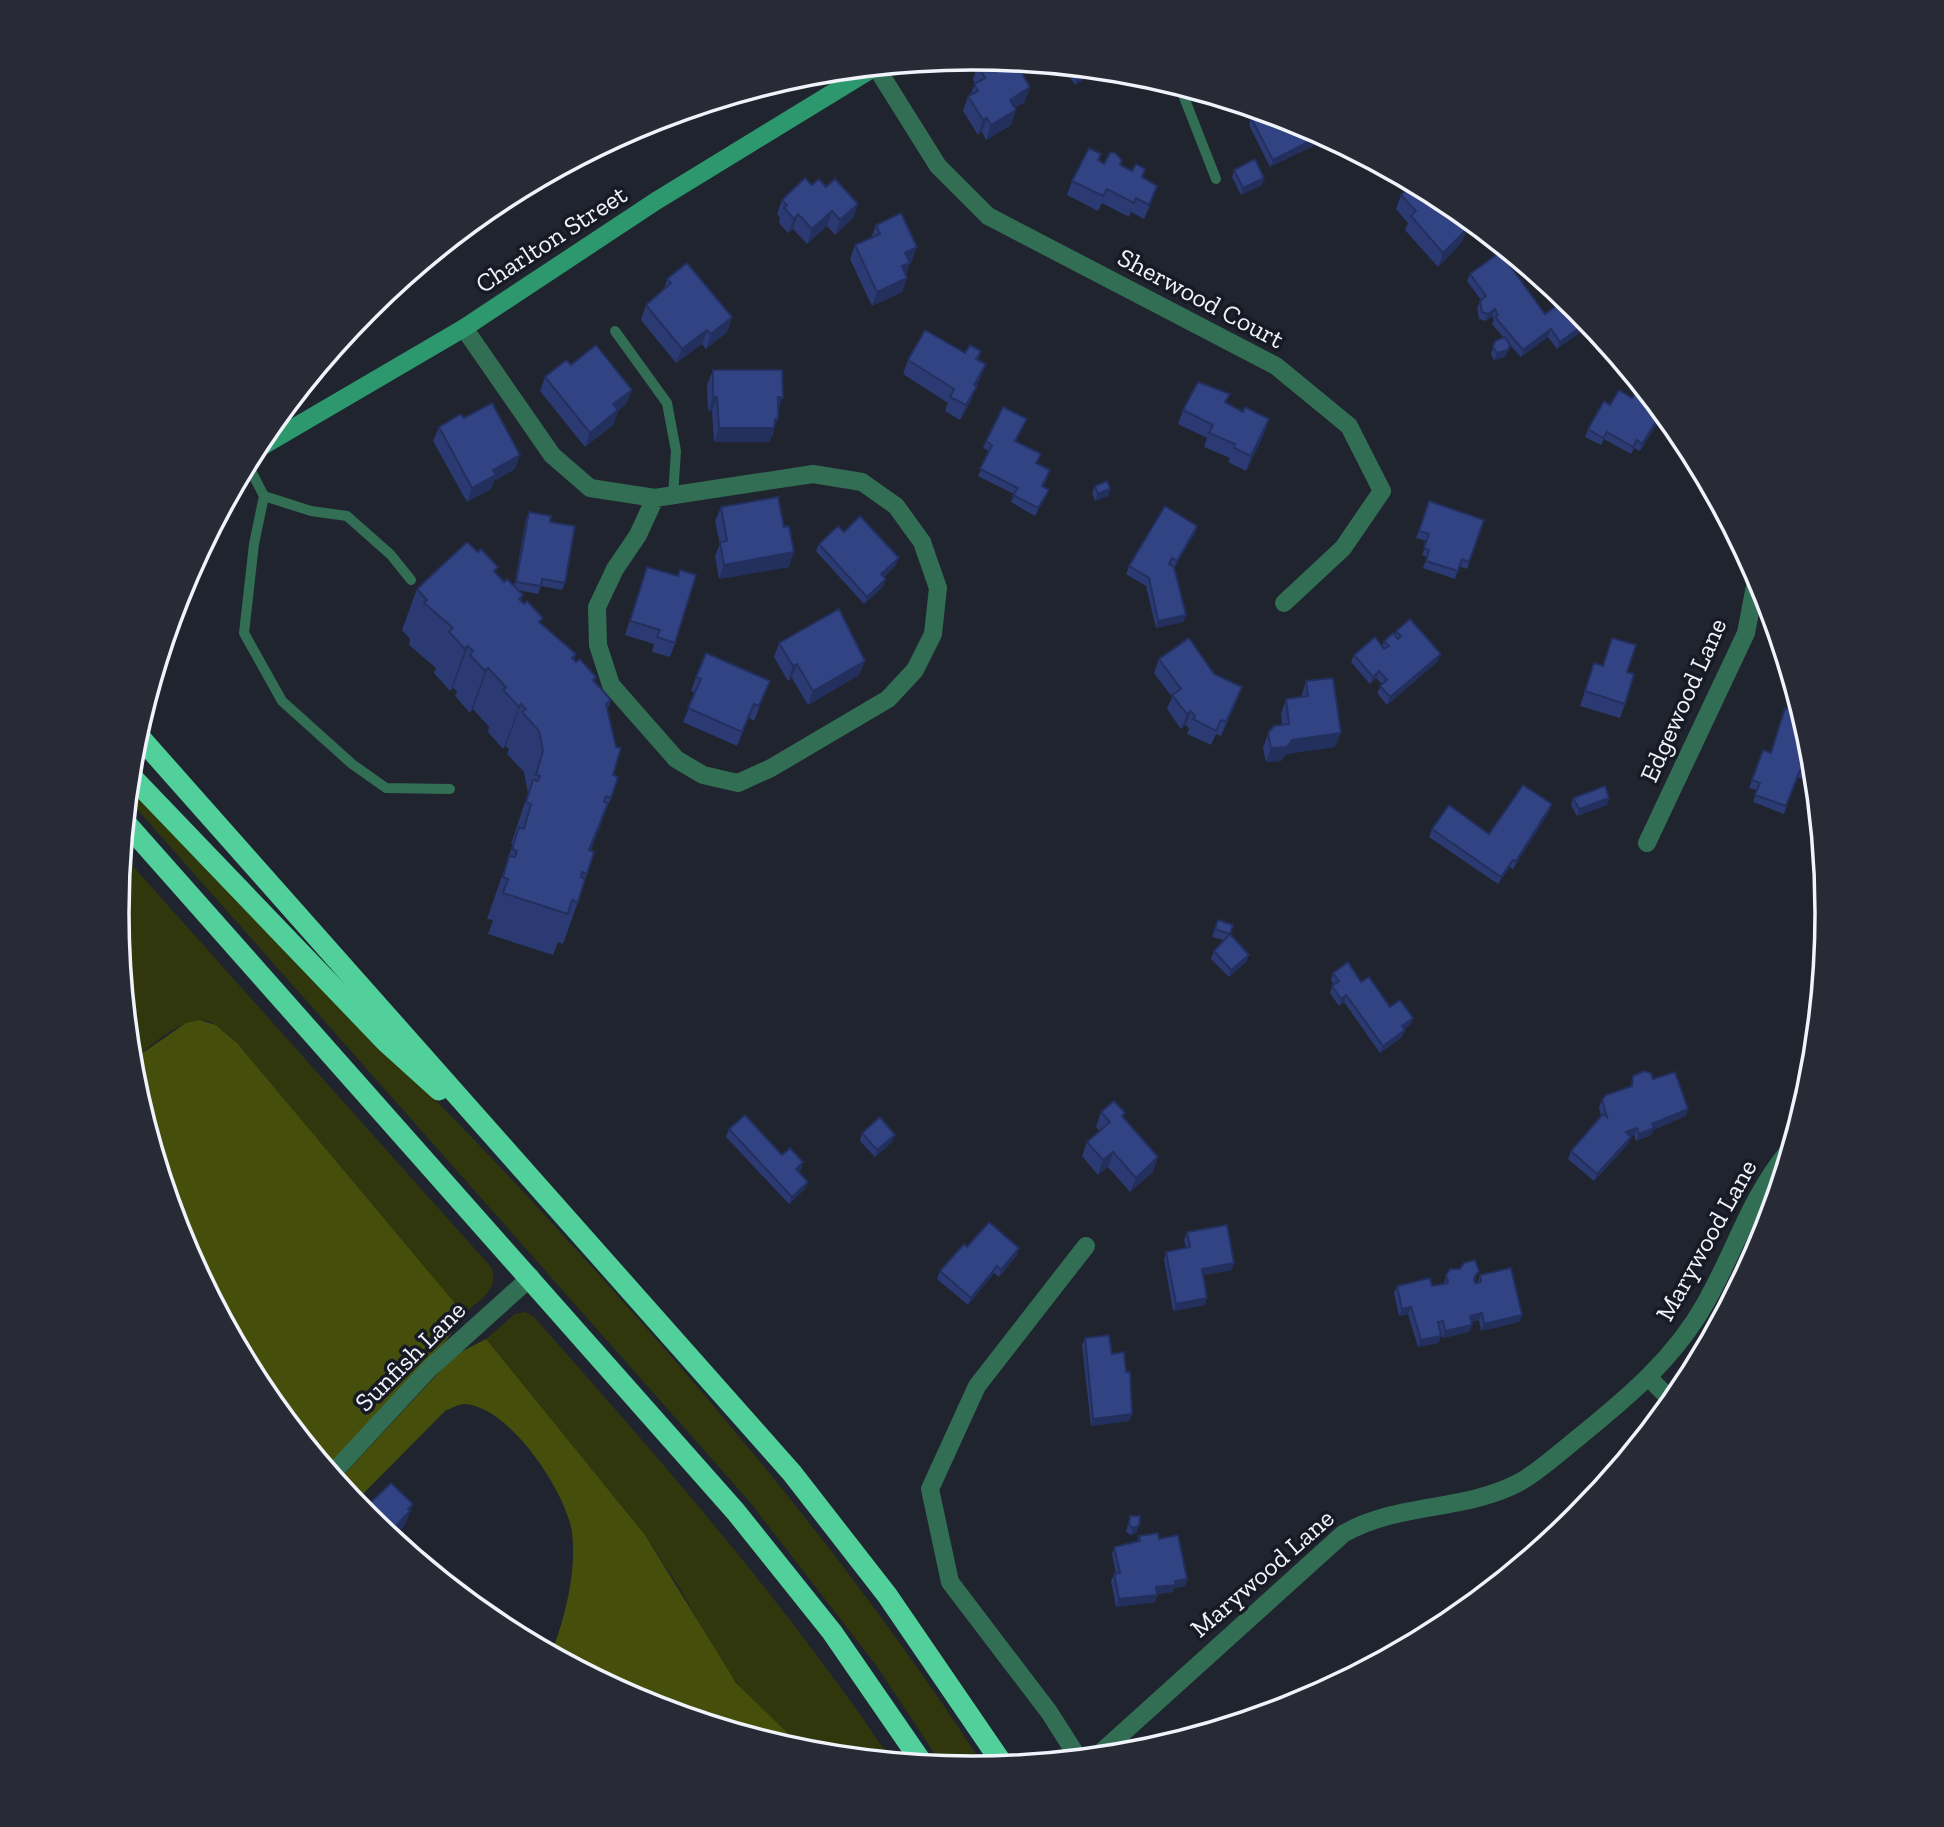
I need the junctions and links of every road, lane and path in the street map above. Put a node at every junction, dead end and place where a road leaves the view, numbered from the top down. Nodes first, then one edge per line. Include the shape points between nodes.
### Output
1 (880, 75) edge
2 (857, 78) edge
3 (1184, 98) edge
4 (1216, 179) dead end
5 (464, 328) junction
6 (615, 331) dead end
7 (276, 438) edge
8 (253, 474) edge
9 (264, 496) junction
10 (664, 497) junction
11 (411, 580) dead end
12 (1753, 596) edge
13 (1284, 603) dead end
14 (146, 745) edge
15 (139, 784) edge
16 (450, 789) dead end
17 (133, 831) edge
18 (1647, 843) dead end
19 (518, 1161) junction
20 (1776, 1169) edge
21 (1086, 1246) dead end
22 (531, 1277) junction
23 (1649, 1378) junction
24 (1665, 1394) edge
25 (337, 1469) edge
26 (1109, 1746) edge
27 (1074, 1751) edge
28 (917, 1755) edge
29 (997, 1756) edge

1 - 13 street, Sherwood Court via 938,166 988,216 1276,366 1349,426 1382,491 1343,548
2 - 5 street, Charlton Street via 656,201
3 - 4 lane
5 - 7 street, Charlton Street
5 - 10 street via 552,456 590,488
6 - 10 lane via 667,403 676,451
8 - 9 lane
9 - 11 lane via 311,511 347,516 391,555
9 - 16 lane via 244,633 282,701 386,788
10 - 10 street via 614,569 597,607 598,645 611,685 676,759 703,775 737,783 888,699 915,670 933,634 938,588 922,542 896,506 862,482 813,474
12 - 18 street, Edgewood Lane via 1746,633
14 - 19 highway
15 - 19 highway via 386,1042
17 - 22 highway
19 - 29 highway via 800,1483 918,1637
20 - 23 street, Marywood Lane via 1756,1197 1706,1304
21 - 27 street via 977,1386 930,1489 950,1582
22 - 25 street, Sunfish Lane via 436,1363
22 - 28 highway via 768,1551 847,1653
23 - 24 street
23 - 26 street, Marywood Lane via 1542,1467 1505,1489 1483,1498 1380,1516 1343,1534

